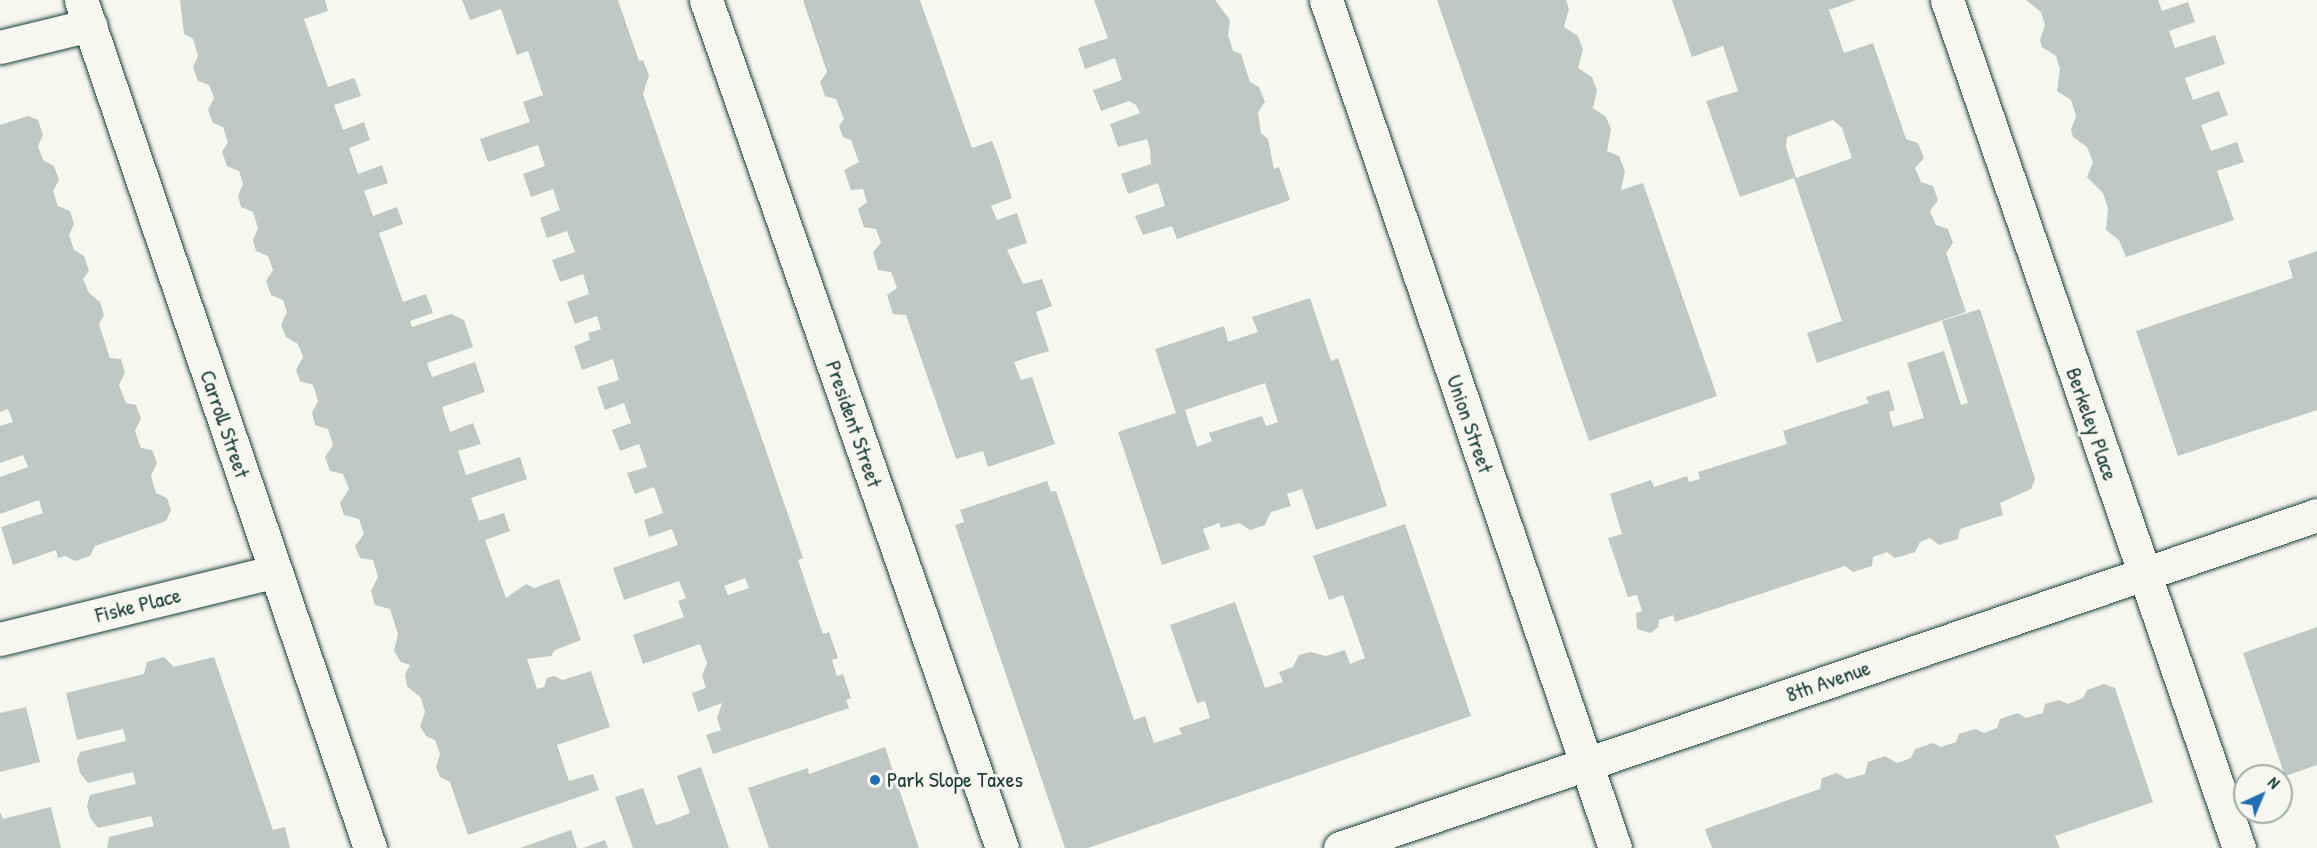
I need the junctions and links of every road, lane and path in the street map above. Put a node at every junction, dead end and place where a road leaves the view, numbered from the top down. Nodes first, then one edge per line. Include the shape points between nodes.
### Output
1 (706, 0) edge
2 (1326, 0) edge
3 (1947, 0) edge
4 (86, 13) edge
5 (0, 47) edge
6 (2317, 515) edge
7 (276, 571) junction
8 (2143, 573) junction
9 (0, 639) edge
10 (1586, 764) junction
11 (370, 848) edge
12 (1002, 848) edge
13 (1340, 848) edge
14 (1615, 848) edge
15 (2239, 848) edge

1 - 12 street, President Street
2 - 10 street, Union Street
3 - 8 street, Berkeley Place
4 - 5 street
4 - 7 street, Carroll Street
6 - 8 street, 8th Avenue
7 - 9 street, Fiske Place
7 - 11 street, Carroll Street
8 - 10 street, 8th Avenue
8 - 15 street, Berkeley Place
10 - 13 street, 8th Avenue
10 - 14 street, Union Street

